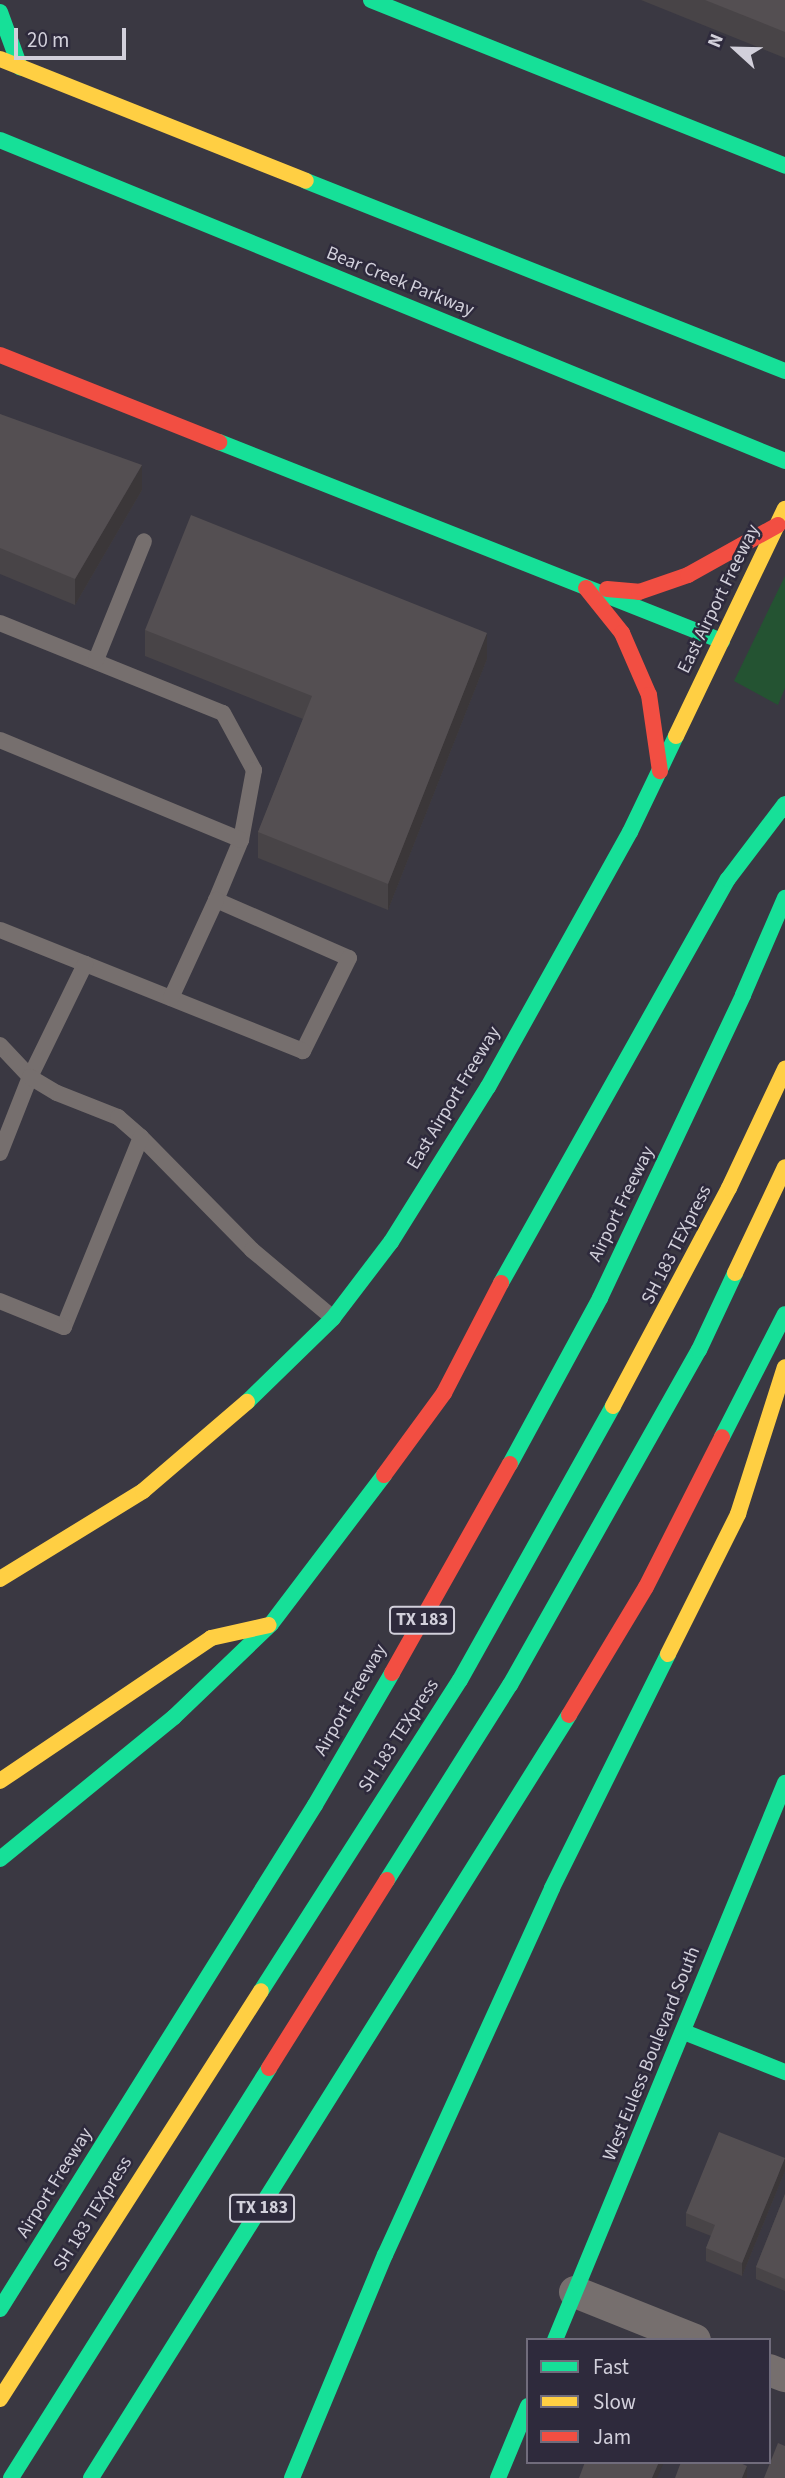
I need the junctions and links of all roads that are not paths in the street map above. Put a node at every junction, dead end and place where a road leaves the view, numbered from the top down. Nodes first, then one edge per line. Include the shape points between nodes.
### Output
1 (371, 0) edge
2 (0, 12) edge
3 (0, 59) edge
4 (20, 67) junction
5 (0, 140) edge
6 (784, 166) edge
7 (0, 355) edge
8 (785, 371) edge
9 (785, 461) edge
10 (785, 509) edge
11 (778, 525) junction
12 (144, 541) dead end
13 (584, 586) junction
14 (0, 623) edge
15 (722, 641) junction
16 (96, 660) junction
17 (0, 740) edge
18 (660, 771) junction
19 (785, 804) edge
20 (241, 840) junction
21 (785, 898) edge
22 (216, 900) junction
23 (0, 930) edge
24 (85, 964) junction
25 (171, 998) junction
26 (0, 1045) edge
27 (785, 1069) edge
28 (30, 1077) junction
29 (141, 1137) junction
30 (0, 1153) edge
31 (785, 1167) edge
32 (0, 1301) edge
33 (785, 1314) edge
34 (333, 1318) junction
35 (785, 1367) edge
36 (0, 1579) edge
37 (271, 1624) junction
38 (0, 1781) edge
39 (785, 1783) edge
40 (0, 1859) edge
41 (684, 2032) junction
42 (785, 2072) edge
43 (575, 2292) junction
44 (0, 2309) edge
45 (556, 2338) edge
46 (690, 2338) edge
47 (0, 2399) edge
48 (526, 2411) edge
49 (11, 2478) edge
50 (91, 2478) edge
51 (292, 2478) edge
52 (498, 2478) edge

1 - 6 main road
2 - 4 main road
3 - 4 main road
4 - 8 main road
5 - 9 main road, Bear Creek Parkway
7 - 13 main road
10 - 11 main road, East Airport Freeway
11 - 13 main road via 688,575 639,592
11 - 15 main road, East Airport Freeway
12 - 16 lane
13 - 15 main road
13 - 18 main road via 622,633 649,695
14 - 16 lane
15 - 18 main road, East Airport Freeway
16 - 20 lane via 223,713 254,770
17 - 20 lane
18 - 34 main road, East Airport Freeway via 488,1087 391,1242
19 - 37 main road via 728,879 511,1264 444,1393
20 - 22 lane
21 - 44 main road, Airport Freeway / TX 183 via 600,1298 477,1526 315,1805
22 - 25 lane
22 - 25 lane via 349,958 303,1051
23 - 24 lane
24 - 25 lane
24 - 28 lane
26 - 28 lane
27 - 47 main road, SH 183 TEXpress via 657,1328 460,1680
28 - 29 lane via 118,1117
28 - 30 lane
29 - 32 lane via 64,1328
29 - 34 lane via 252,1250
31 - 49 main road via 699,1350 510,1685
33 - 50 main road, TX 183 via 646,1587
34 - 36 main road, East Airport Freeway via 258,1393 143,1491
35 - 51 main road via 737,1514 552,1888 385,2255
37 - 38 main road via 211,1638
37 - 40 main road via 174,1717
39 - 41 main road, West Euless Boulevard South
41 - 42 main road
41 - 43 main road, West Euless Boulevard South
43 - 45 main road, West Euless Boulevard South
43 - 46 street
48 - 52 main road

